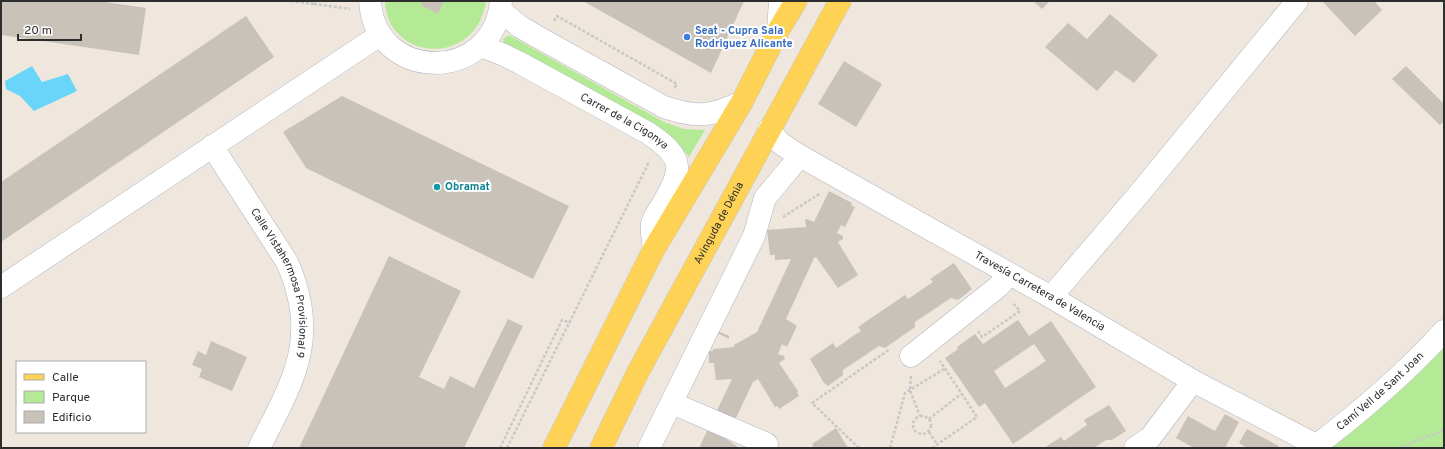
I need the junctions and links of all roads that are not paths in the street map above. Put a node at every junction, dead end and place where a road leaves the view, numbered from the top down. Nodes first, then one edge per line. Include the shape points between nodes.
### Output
1 (370, 1) edge
2 (780, 1) edge
3 (796, 1) edge
4 (840, 1) edge
5 (1297, 1) edge
6 (501, 6) edge
7 (778, 31) junction
8 (380, 34) junction
9 (481, 46) junction
10 (742, 102) junction
11 (769, 129) junction
12 (212, 146) junction
13 (800, 156) junction
14 (654, 249) junction
15 (1004, 280) junction
16 (1, 287) edge
17 (1051, 297) junction
18 (1444, 331) edge
19 (904, 350) road end
20 (1192, 381) junction
21 (672, 403) junction
22 (766, 444) dead end
23 (1315, 447) edge
24 (259, 448) edge
25 (554, 448) edge
26 (601, 448) edge
27 (649, 448) edge
28 (1135, 448) edge

1 - 8 street via 372,17
2 - 7 street
3 - 7 main road
4 - 11 main road, Avinguda de Dénia
5 - 17 street
6 - 9 street via 493,29
6 - 10 street via 520,26 664,107 686,115 706,115
7 - 10 main road
8 - 9 street via 393,49 404,56 428,64 447,63 466,57
8 - 12 street
9 - 14 street, Carrer de la Cigonya via 504,55 667,145 675,157 677,170 675,182 652,223
10 - 14 main road
11 - 13 street, Travesía Carretera de Valencia via 780,143
11 - 26 main road, Avinguda de Dénia via 638,372
12 - 16 street
12 - 24 street, Calle Vistahermosa Provisional 9 via 287,262 300,301 302,344 298,364 291,384
13 - 15 street, Travesía Carretera de Valencia
13 - 21 street via 765,198 754,236
14 - 25 main road
15 - 17 street, Travesía Carretera de Valencia
15 - 19 street
17 - 20 street, Travesía Carretera de Valencia
18 - 23 street, Camí Vell de Sant Joan via 1372,399
20 - 23 street, Travesía Carretera de Valencia
20 - 28 street via 1150,438
21 - 22 street
21 - 27 street

